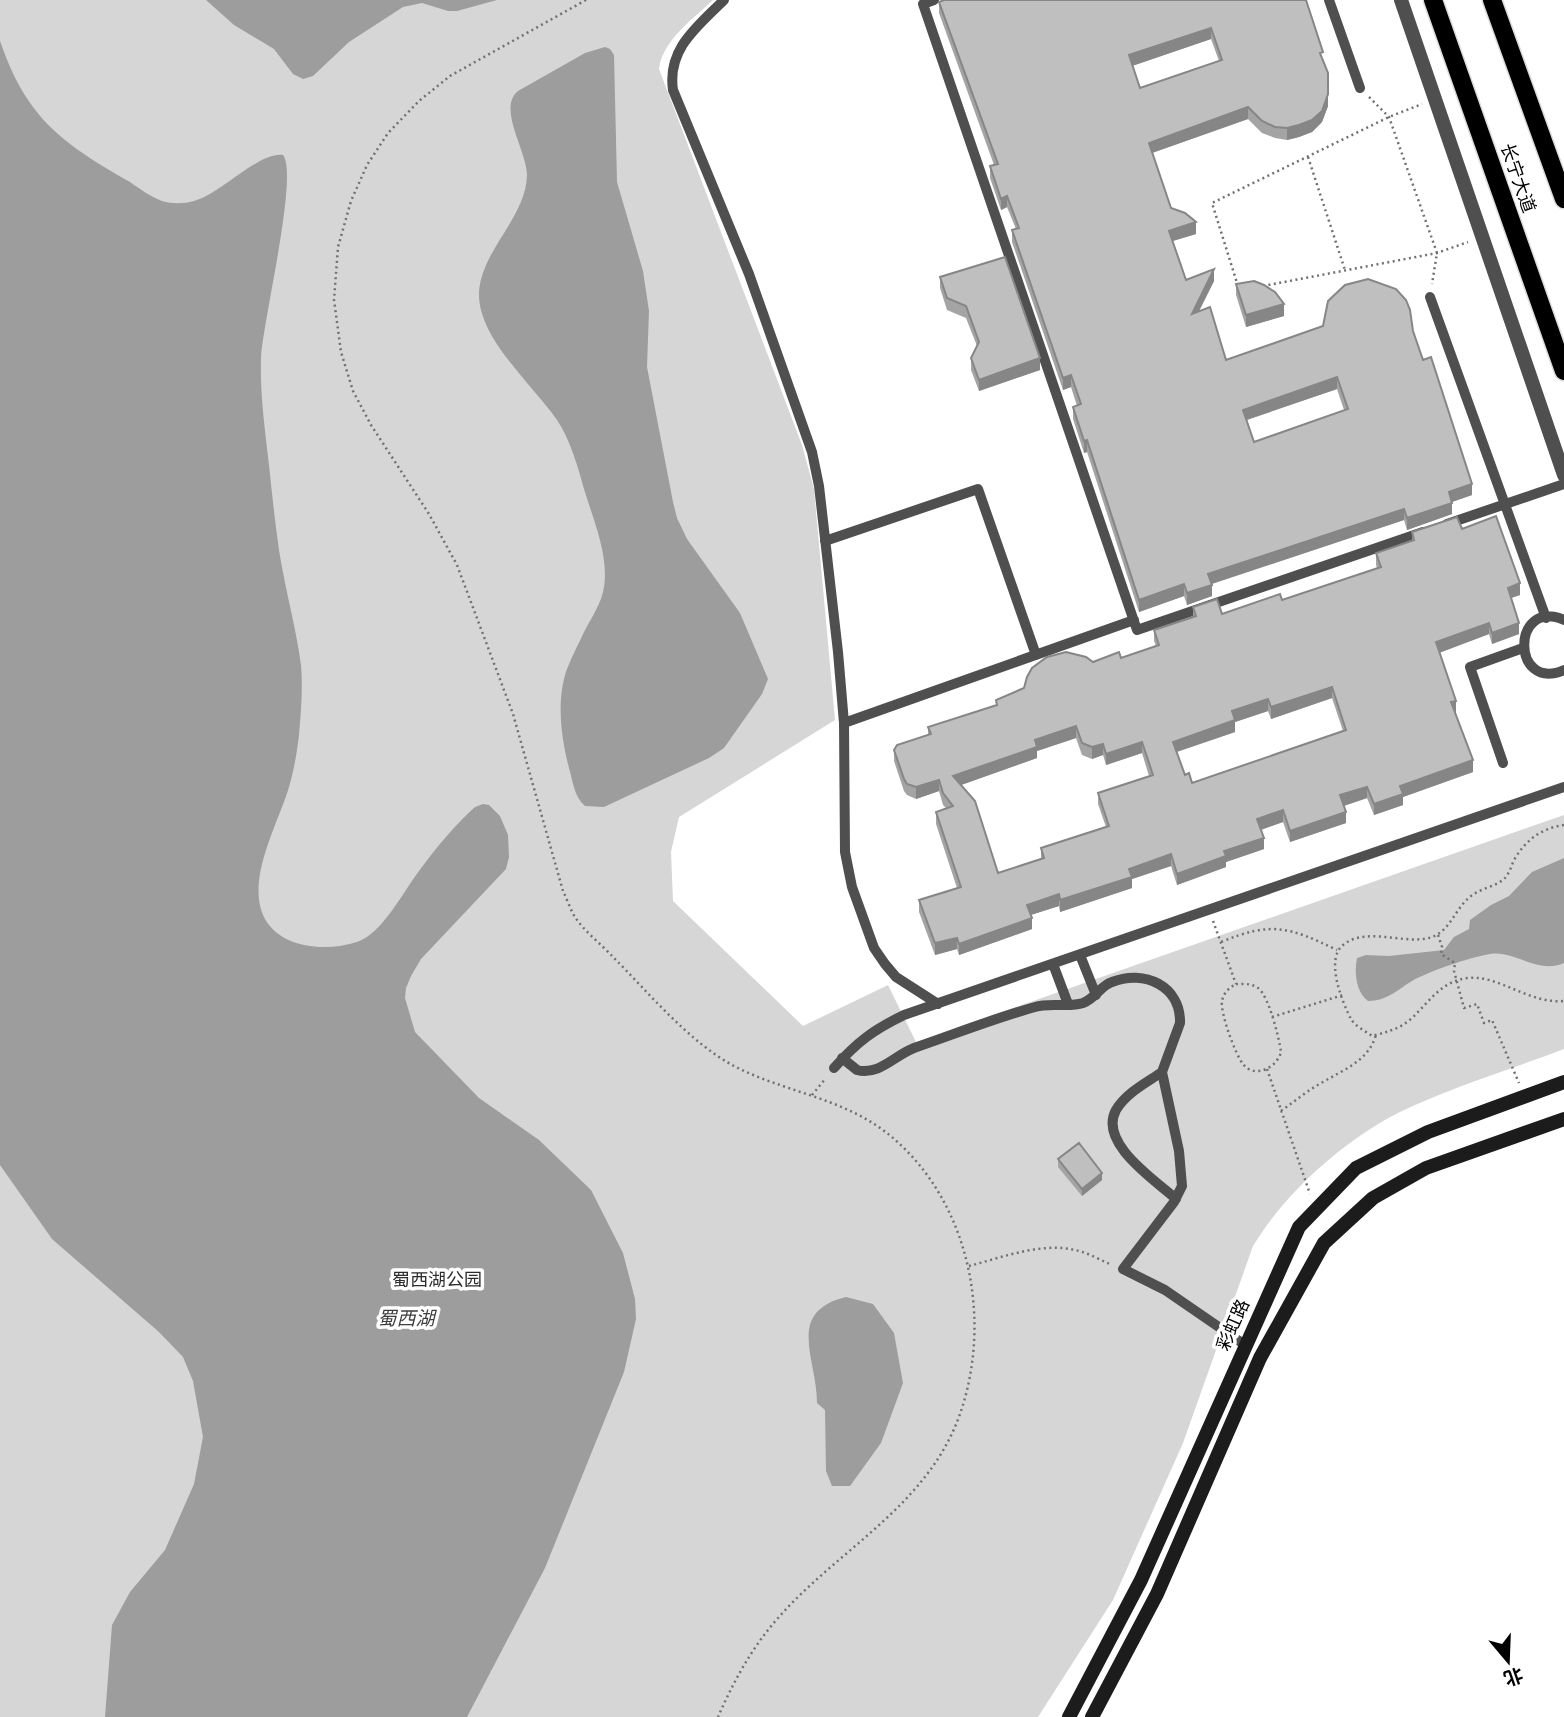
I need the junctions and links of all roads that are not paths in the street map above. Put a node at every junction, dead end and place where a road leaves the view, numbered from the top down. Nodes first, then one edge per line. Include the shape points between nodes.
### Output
1 (724, 0) edge
2 (934, 0) edge
3 (1329, 0) edge
4 (1401, 0) edge
5 (1433, 0) edge
6 (1492, 0) edge
7 (1360, 88) road end
8 (1564, 199) edge
9 (1430, 297) road end
10 (1564, 371) edge
11 (1564, 475) edge
12 (1564, 484) edge
13 (825, 541) junction
14 (1546, 618) junction
15 (1134, 620) junction
16 (1564, 620) edge
17 (1523, 648) junction
18 (1036, 655) junction
19 (1564, 670) edge
20 (844, 723) junction
21 (1503, 763) dead end
22 (1564, 787) edge
23 (1080, 955) junction
24 (1053, 964) junction
25 (1096, 995) junction
26 (938, 1004) junction
27 (1068, 1004) junction
28 (842, 1058) junction
29 (834, 1068) road end
30 (1163, 1072) junction
31 (1564, 1082) edge
32 (1564, 1119) edge
33 (1176, 1199) junction
34 (1245, 1345) junction
35 (1069, 1717) edge
36 (1092, 1717) edge

1 - 13 lane via 680,48 671,75 673,90 749,274 808,440
2 - 15 lane via 923,4
3 - 7 lane
4 - 11 street
5 - 10 main road, 长宁大道
6 - 8 main road, 长宁大道
9 - 14 lane
12 - 15 lane via 1137,630
13 - 18 lane via 978,489
13 - 20 lane
14 - 16 lane
14 - 17 lane via 1528,629
15 - 18 lane
17 - 19 lane via 1538,670
17 - 21 lane via 1470,667
18 - 20 lane
20 - 26 lane via 845,852 860,910 885,964 896,977
22 - 23 lane
23 - 24 lane
23 - 25 lane
24 - 26 lane
24 - 27 lane
25 - 27 lane via 1083,1003
25 - 30 lane via 1110,982 1140,976 1173,997 1180,1023
26 - 28 lane via 872,1031
27 - 28 lane via 1037,1006 907,1051 872,1070 860,1072
28 - 29 lane
30 - 33 lane via 1182,1178
30 - 33 lane via 1118,1107 1114,1134 1125,1154
31 - 34 main road, 彩虹路 via 1428,1132 1356,1168 1299,1227
32 - 36 main road via 1426,1168 1373,1198 1324,1243 1260,1358 1157,1594
33 - 34 lane via 1123,1269 1165,1290
34 - 35 main road, 彩虹路 via 1141,1580

